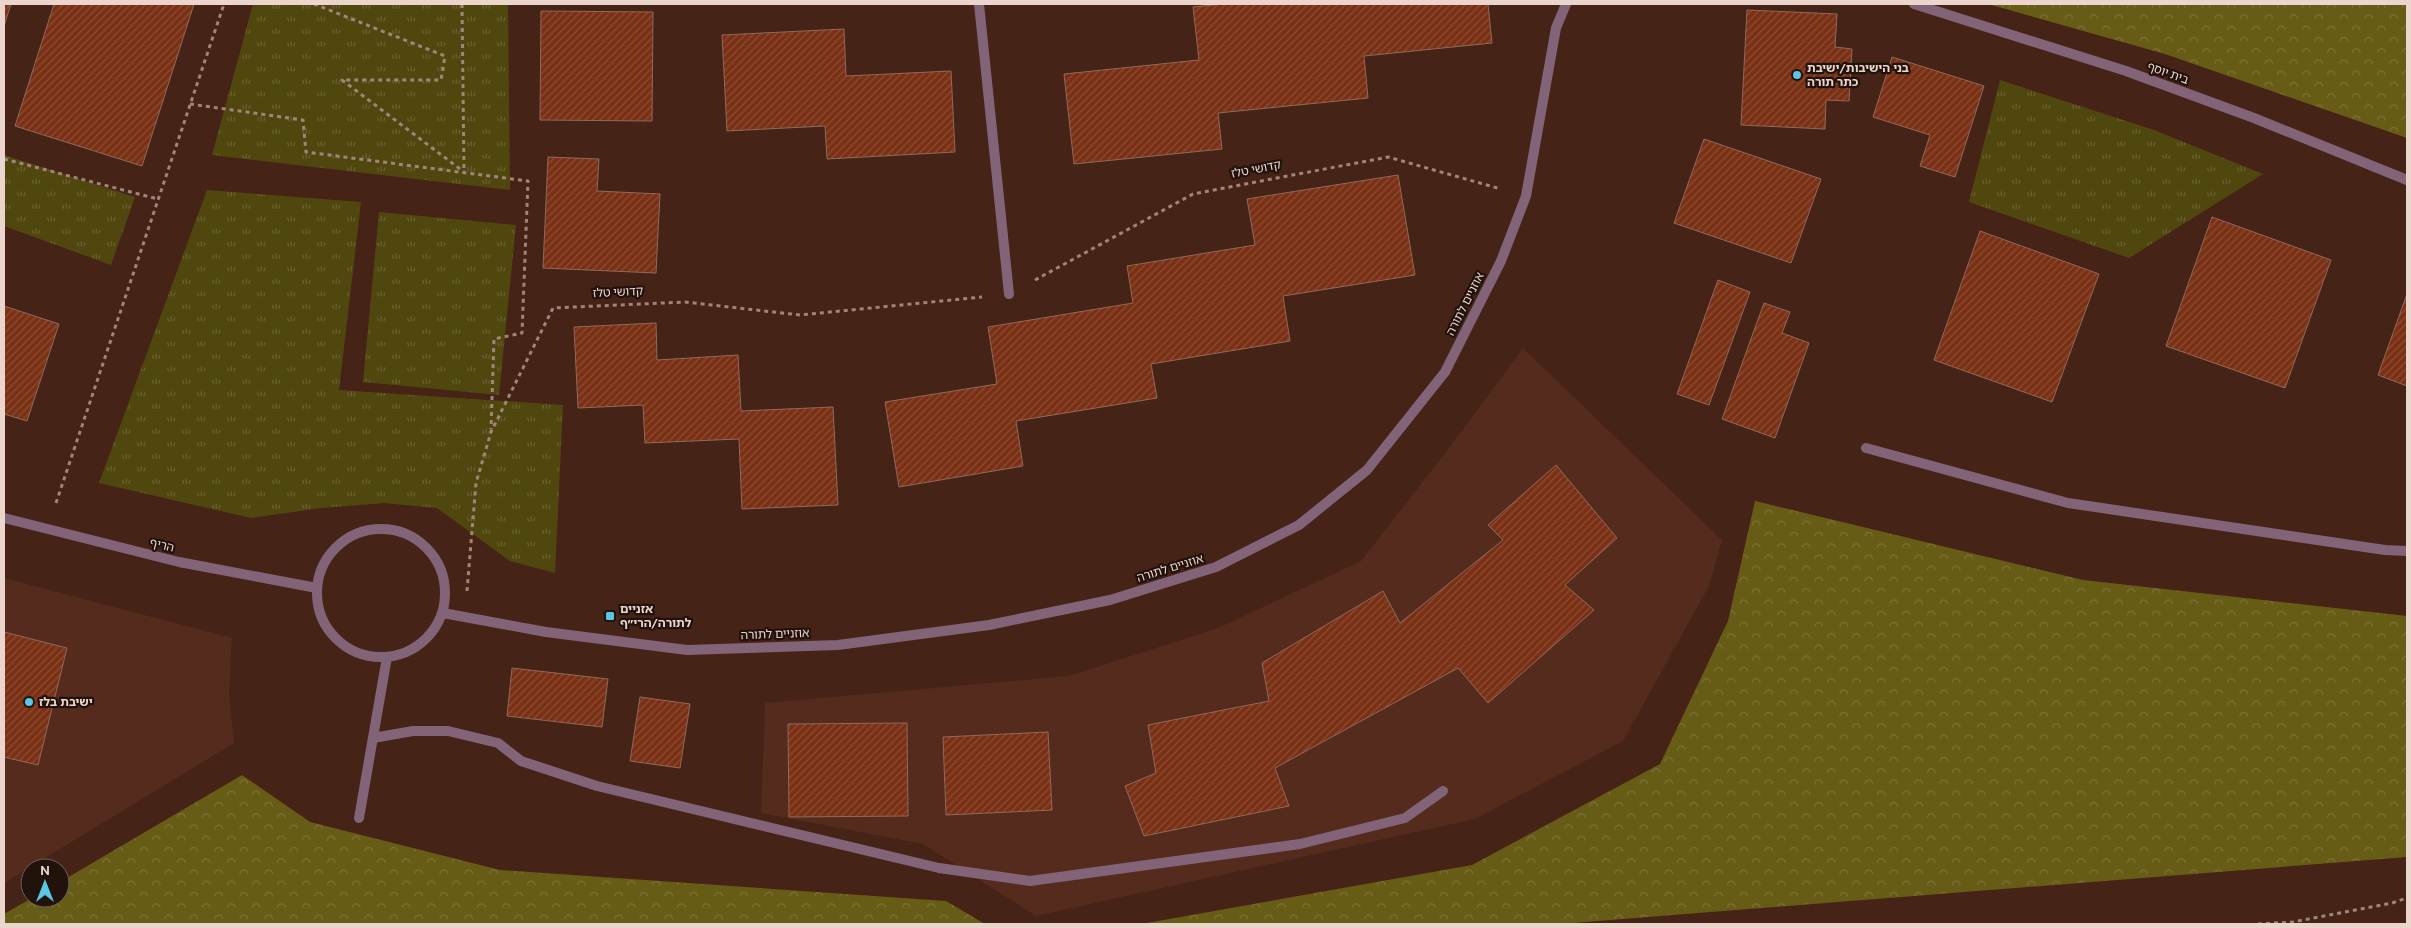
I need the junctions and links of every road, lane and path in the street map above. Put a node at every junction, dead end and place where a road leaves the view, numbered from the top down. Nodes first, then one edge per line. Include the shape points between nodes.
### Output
1 (224, 4) edge
2 (314, 4) edge
3 (462, 4) edge
4 (979, 4) edge
5 (1566, 4) edge
6 (1914, 4) edge
7 (190, 104) junction
8 (4, 159) edge
9 (464, 172) junction
10 (2407, 180) edge
11 (1526, 196) junction
12 (158, 199) junction
13 (1008, 294) junction
14 (491, 432) junction
15 (1866, 448) dead end
16 (4, 518) edge
17 (47, 529) junction
18 (2407, 551) edge
19 (317, 588) junction
20 (442, 612) junction
21 (465, 617) junction
22 (387, 656) junction
23 (373, 738) junction
24 (1443, 791) dead end
25 (359, 818) dead end
26 (2407, 898) edge
27 (2258, 924) edge

1 - 7 path
2 - 9 path via 445,56 441,80 342,80
3 - 9 path
4 - 13 street
5 - 11 street, אוזניים לתורה via 1554,38
6 - 10 street, בית יוסף via 2126,71
7 - 9 path via 303,120 306,152
7 - 12 path
8 - 12 path
9 - 14 path via 528,181 522,333 494,339
11 - 13 path, קדושי טלז via 1388,157 1359,162 1194,194
11 - 21 street, אוזניים לתורה via 1500,261 1445,372 1367,470 1299,524 1216,567 1101,602 989,625 838,645 687,650 546,632
12 - 17 path
13 - 14 path, קדושי טלז via 800,315 685,302 554,308
14 - 21 path, קדושי טלז via 476,483
15 - 18 street via 2068,503
16 - 17 street, הריף
17 - 19 street, הריף via 180,562
19 - 20 street via 322,567 334,549 352,536 373,529 396,530 411,536 429,550 441,568 446,590
19 - 22 street via 319,610 335,636 346,646 365,654
20 - 21 street, אוזניים לתורה
20 - 22 street via 427,637 409,650
22 - 23 street
23 - 24 street via 413,731 448,731 498,743 521,761 597,786 939,868 1030,881 1300,844 1405,818
23 - 25 street
26 - 27 path via 2293,922

